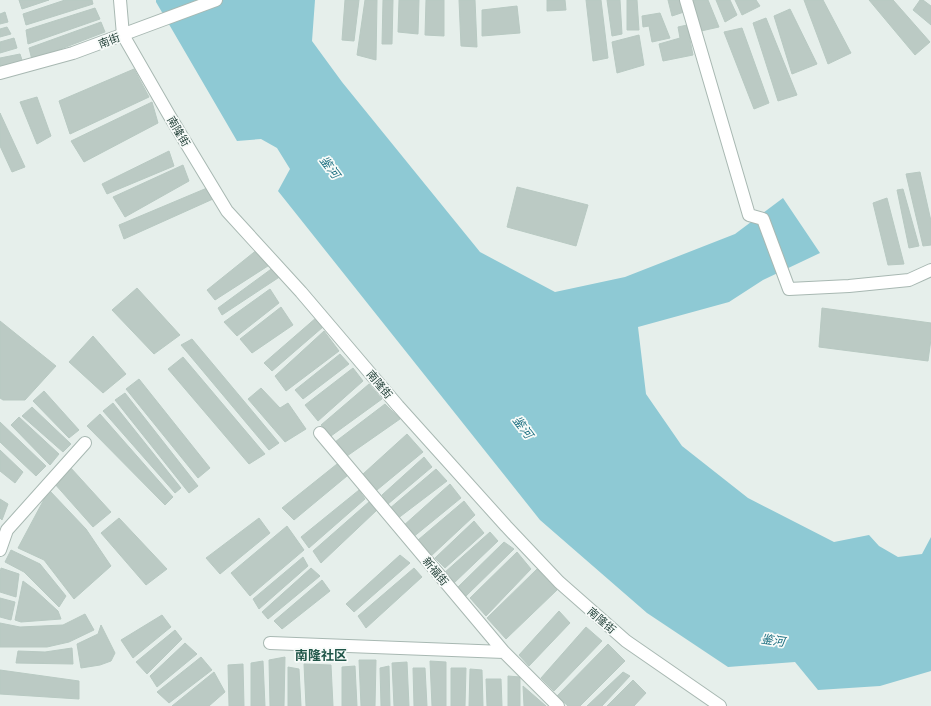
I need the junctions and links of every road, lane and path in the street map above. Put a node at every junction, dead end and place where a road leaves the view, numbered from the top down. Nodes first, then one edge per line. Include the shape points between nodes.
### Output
1 (120, 0) edge
2 (216, 0) edge
3 (686, 0) edge
4 (122, 35) junction
5 (0, 73) edge
6 (931, 270) edge
7 (320, 433) dead end
8 (85, 443) dead end
9 (0, 550) edge
10 (270, 643) dead end
11 (504, 652) junction
12 (558, 706) edge
13 (720, 706) edge

1 - 4 street, 南隆街
2 - 4 street, 南街
3 - 6 street via 749,215 763,219 789,289 909,280
4 - 5 street, 南街 via 73,53
4 - 13 street, 南隆街 via 227,210 398,406 559,582 626,641
7 - 11 street, 新福街
8 - 9 street via 7,530
10 - 11 street
11 - 12 street, 新福街

